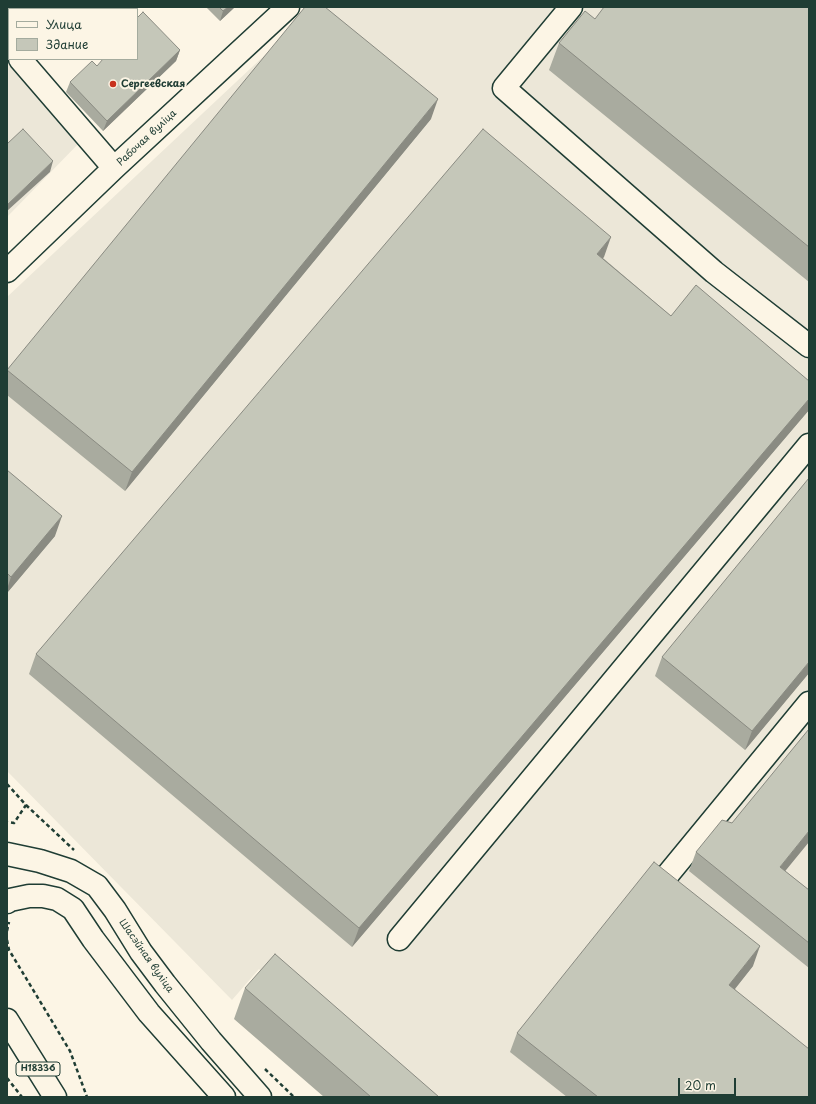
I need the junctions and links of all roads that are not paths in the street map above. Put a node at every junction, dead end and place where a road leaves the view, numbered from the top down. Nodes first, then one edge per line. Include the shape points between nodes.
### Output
1 (288, 7) edge
2 (571, 7) edge
3 (21, 60) edge
4 (114, 168) junction
5 (7, 271) edge
6 (809, 346) edge
7 (809, 445) edge
8 (809, 703) edge
9 (7, 854) edge
10 (665, 878) edge
11 (7, 902) edge
12 (399, 939) dead end
13 (7, 1007) edge
14 (7, 1020) edge
15 (14, 1035) edge
16 (55, 1097) edge
17 (224, 1097) edge
18 (260, 1097) edge

1 - 4 street, Рабочая вуліца
2 - 6 street via 504,88 714,272
3 - 4 street
4 - 5 street, Рабочая вуліца
7 - 12 street
8 - 10 street
9 - 18 street, Шасэйная вуліца via 71,871 97,886 165,984 211,1042
11 - 17 street via 29,896 43,896 57,899 73,909 149,1013
13 - 15 street
14 - 15 street, Н18336
15 - 16 street, Н18336

